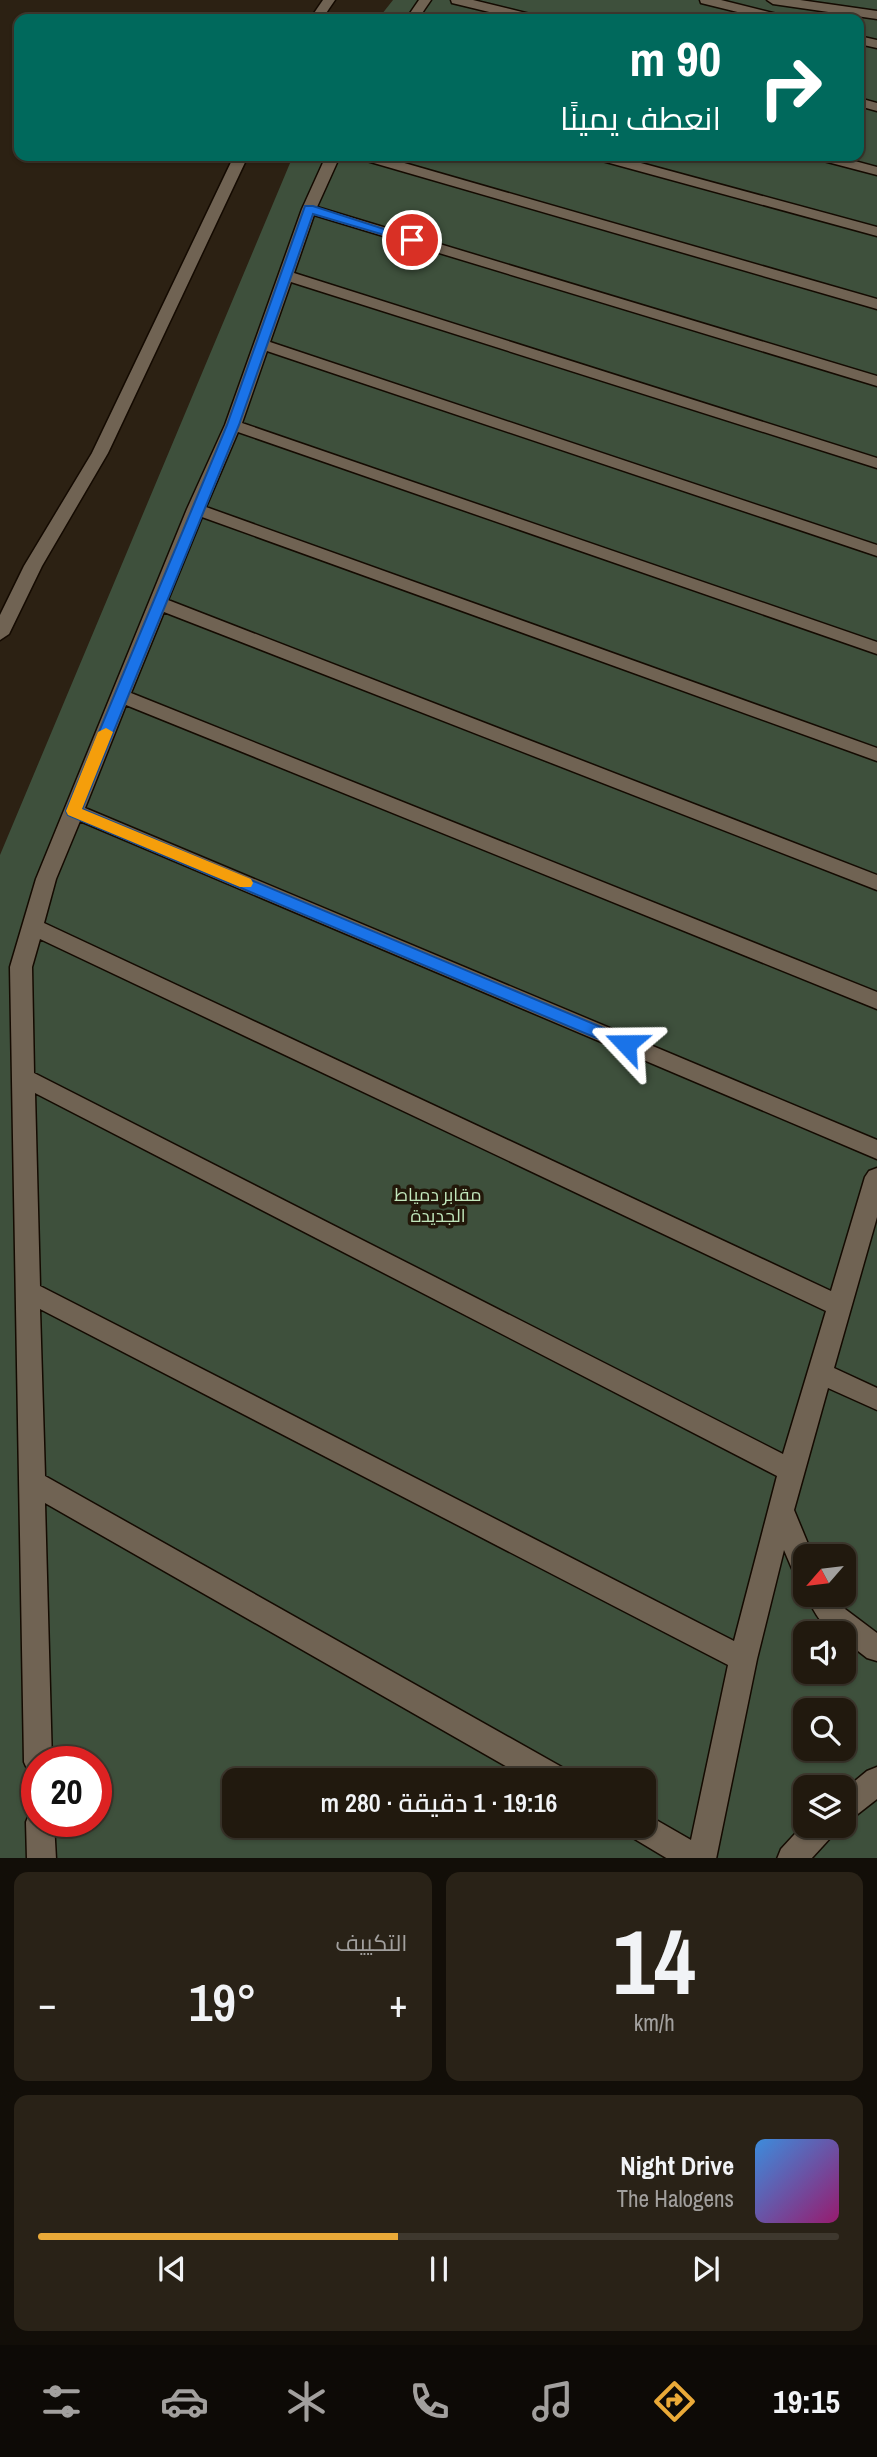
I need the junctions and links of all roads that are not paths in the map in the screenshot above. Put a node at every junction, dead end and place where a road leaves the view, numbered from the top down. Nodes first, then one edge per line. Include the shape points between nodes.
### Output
1 (457, 0) edge
2 (706, 0) edge
3 (773, 0) edge
4 (513, 14) edge
5 (761, 14) edge
6 (877, 15) edge
7 (239, 161) edge
8 (331, 161) edge
9 (382, 161) edge
10 (618, 161) edge
11 (840, 161) edge
12 (877, 171) edge
13 (309, 209) junction
14 (877, 232) edge
15 (287, 276) junction
16 (877, 304) edge
17 (262, 344) junction
18 (877, 381) edge
19 (233, 425) junction
20 (877, 463) edge
21 (196, 509) junction
22 (877, 551) edge
23 (158, 603) junction
24 (0, 634) edge
25 (877, 648) edge
26 (120, 696) junction
27 (877, 755) edge
28 (74, 811) junction
29 (877, 883) edge
30 (33, 927) junction
31 (877, 1001) edge
32 (23, 1077) junction
33 (877, 1150) edge
34 (877, 1177) edge
35 (870, 1229) edge
36 (26, 1290) junction
37 (839, 1306) junction
38 (820, 1373) junction
39 (877, 1399) edge
40 (791, 1471) junction
41 (30, 1481) junction
42 (781, 1510) junction
43 (795, 1544) edge
44 (828, 1607) edge
45 (877, 1649) edge
46 (743, 1659) junction
47 (38, 1746) edge
48 (536, 1768) edge
49 (877, 1781) edge
50 (856, 1798) edge
51 (656, 1835) edge
52 (40, 1837) edge
53 (810, 1838) edge
54 (41, 1858) edge
55 (699, 1858) edge
56 (791, 1858) edge

1 - 4 street
2 - 5 street
3 - 6 street
7 - 24 street via 100,453 33,566
8 - 13 street
9 - 16 street
10 - 14 street
11 - 12 street
13 - 15 street
13 - 18 street
15 - 17 street
15 - 20 street
17 - 19 street
17 - 22 street
19 - 21 street
19 - 25 street
21 - 23 street
21 - 27 street
23 - 26 street
23 - 29 street
26 - 28 street
26 - 31 street
28 - 30 street
28 - 33 street
30 - 32 street via 21,967
30 - 37 street
32 - 36 street
32 - 40 street
34 - 35 street
35 - 37 street
36 - 41 street
36 - 46 street
37 - 38 street
38 - 39 street
38 - 40 street
40 - 42 street
41 - 47 street
41 - 48 street
42 - 43 street
42 - 46 street
44 - 45 street via 835,1618
46 - 55 street
49 - 50 street
51 - 55 street
52 - 54 street
53 - 56 street

